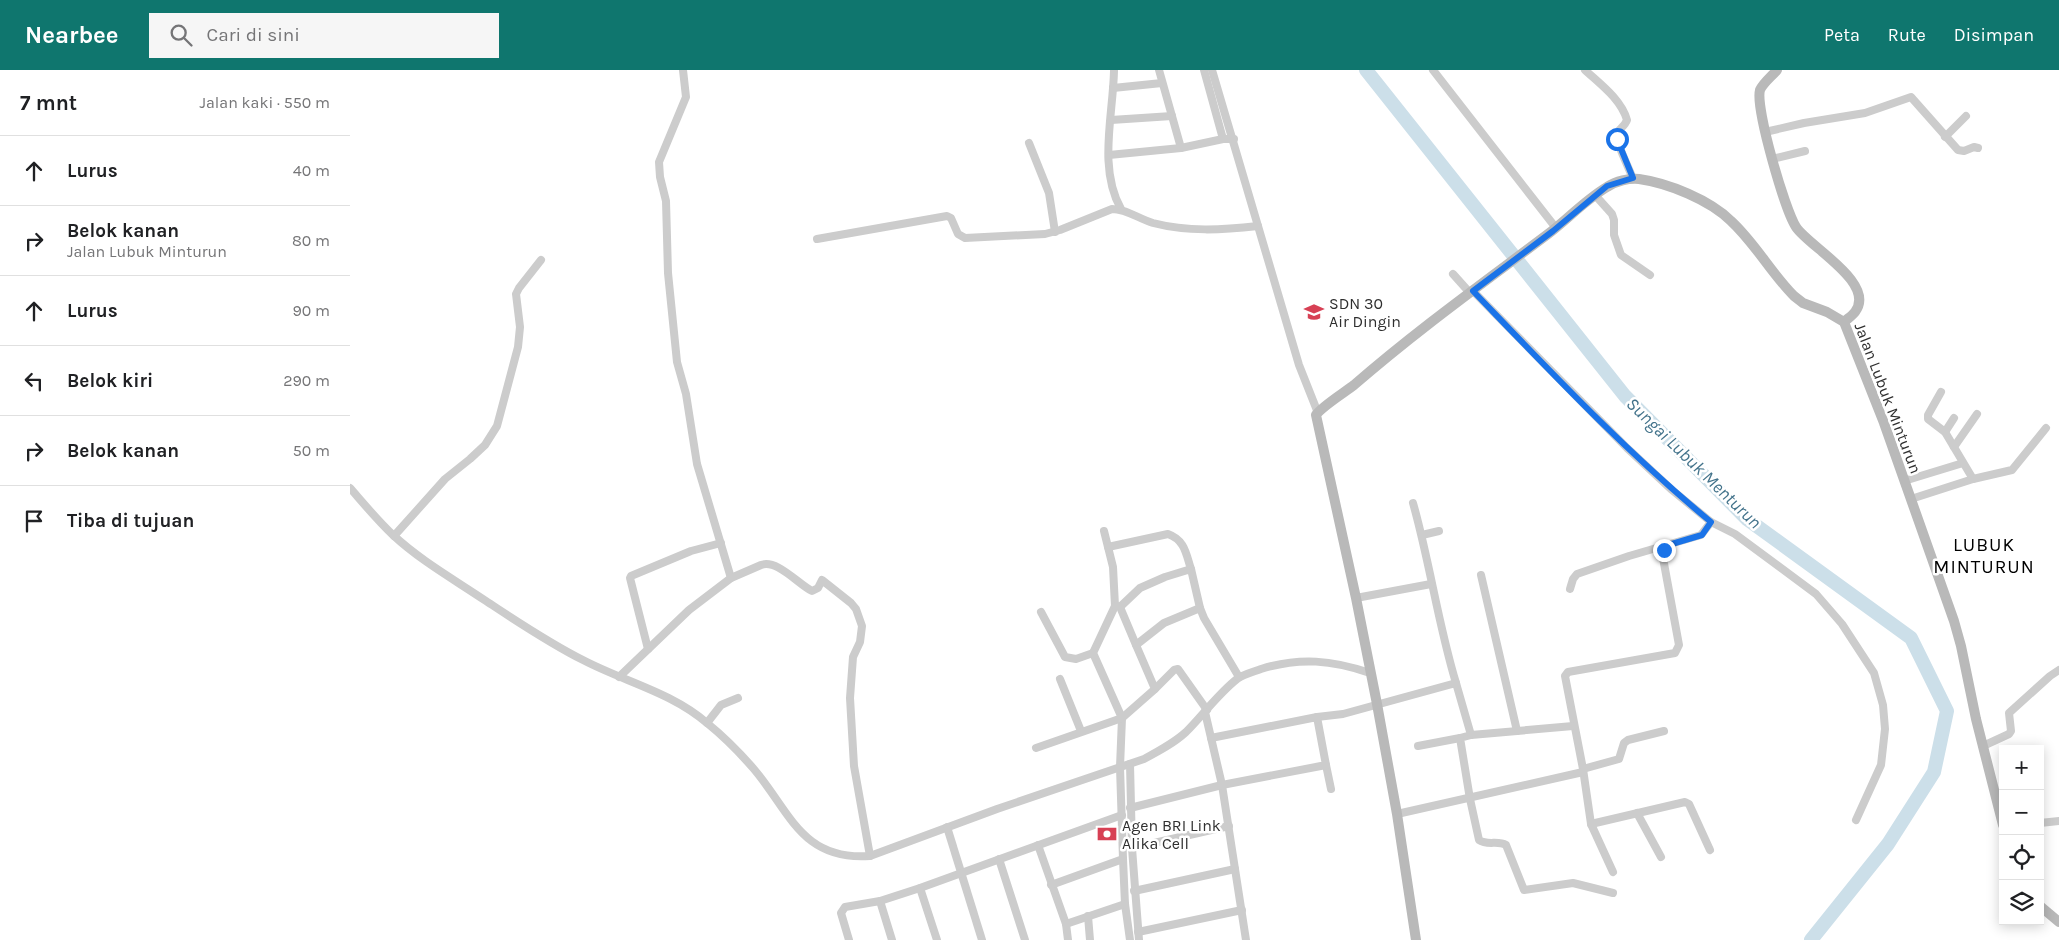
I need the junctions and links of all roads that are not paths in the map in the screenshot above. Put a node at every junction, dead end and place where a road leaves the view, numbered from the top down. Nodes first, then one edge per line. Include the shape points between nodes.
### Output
1 (683, 70) edge
2 (1159, 70) edge
3 (1204, 70) edge
4 (1212, 70) edge
5 (1433, 70) edge
6 (1585, 70) edge
7 (1777, 70) edge
8 (1114, 71) edge
9 (1162, 83) junction
10 (1114, 88) junction
11 (1172, 116) junction
12 (1966, 116) dead end
13 (1111, 120) junction
14 (1766, 132) junction
15 (1944, 137) junction
16 (1223, 139) junction
17 (1234, 139) junction
18 (1029, 143) dead end
19 (1180, 148) junction
20 (1978, 148) dead end
21 (1805, 151) dead end
22 (1109, 155) junction
23 (1772, 159) junction
24 (1633, 178) junction
25 (1595, 195) junction
26 (1121, 209) junction
27 (1258, 226) junction
28 (1553, 230) junction
29 (1055, 232) junction
30 (817, 239) dead end
31 (541, 260) dead end
32 (1453, 274) dead end
33 (1650, 275) dead end
34 (1472, 292) junction
35 (1844, 322) junction
36 (1941, 392) dead end
37 (1318, 413) junction
38 (1977, 414) dead end
39 (1954, 418) dead end
40 (2046, 428) dead end
41 (1945, 432) junction
42 (1954, 447) junction
43 (1963, 463) junction
44 (1972, 479) junction
45 (1904, 481) junction
46 (350, 488) edge
47 (1911, 500) junction
48 (1413, 503) dead end
49 (1711, 522) junction
50 (1104, 531) dead end
51 (1439, 531) dead end
52 (1422, 535) junction
53 (394, 536) junction
54 (722, 543) junction
55 (1665, 546) junction
56 (1108, 547) junction
57 (1191, 569) junction
58 (1481, 575) dead end
59 (731, 578) junction
60 (1431, 584) junction
61 (1570, 589) dead end
62 (1356, 598) junction
63 (1118, 606) junction
64 (1200, 608) junction
65 (1041, 612) dead end
66 (1136, 646) junction
67 (648, 649) junction
68 (1093, 653) junction
69 (2059, 670) edge
70 (1370, 673) junction
71 (619, 677) junction
72 (1239, 677) junction
73 (1060, 679) dead end
74 (1456, 683) junction
75 (1154, 689) junction
76 (738, 698) dead end
77 (1377, 704) junction
78 (1206, 711) junction
79 (1317, 717) junction
80 (1122, 718) junction
81 (707, 723) junction
82 (1573, 726) junction
83 (1517, 730) junction
84 (1082, 731) junction
85 (1664, 731) dead end
86 (1471, 735) junction
87 (1211, 738) junction
88 (1460, 738) junction
89 (1418, 746) dead end
90 (1984, 746) junction
91 (1036, 748) dead end
92 (1130, 764) junction
93 (1326, 766) junction
94 (1120, 767) junction
95 (1583, 771) junction
96 (1222, 785) junction
97 (1331, 789) dead end
98 (1470, 799) junction
99 (1130, 808) junction
100 (1999, 808) edge
101 (1637, 813) junction
102 (1397, 814) junction
103 (1122, 815) junction
104 (1856, 820) dead end
105 (2059, 821) edge
106 (2044, 823) edge
107 (1591, 824) junction
108 (1229, 826) junction
109 (947, 827) junction
110 (1038, 845) junction
111 (1132, 848) junction
112 (1710, 850) dead end
113 (870, 856) junction
114 (1661, 857) dead end
115 (999, 859) junction
116 (1123, 859) junction
117 (1235, 869) junction
118 (1613, 872) dead end
119 (961, 873) junction
120 (1051, 885) junction
121 (920, 888) junction
122 (1134, 892) junction
123 (1613, 892) dead end
124 (880, 901) junction
125 (1125, 904) junction
126 (2044, 909) edge
127 (1242, 910) junction
128 (1088, 916) junction
129 (2059, 922) edge
130 (1066, 924) junction
131 (1139, 936) edge
132 (849, 940) edge
133 (892, 940) edge
134 (937, 940) edge
135 (982, 940) edge
136 (1025, 940) edge
137 (1068, 940) edge
138 (1090, 940) edge
139 (1130, 940) edge
140 (1246, 940) edge
141 (1416, 940) edge

1 - 54 street via 686,96 660,155 659,170 666,201 666,254 677,362 686,394 697,464
2 - 9 street
3 - 16 street
4 - 17 street
5 - 28 street
6 - 24 street via 1625,112 1627,120 1618,131 1617,139
7 - 14 street via 1760,90 1759,101
8 - 10 street
9 - 10 street
9 - 11 street
10 - 13 street
11 - 13 street
11 - 19 street
12 - 15 street
13 - 22 street
14 - 15 street via 1865,113 1911,97
14 - 23 street
15 - 20 street via 1961,151
16 - 17 street
16 - 19 street
17 - 27 street
18 - 29 street via 1048,193
19 - 22 street
21 - 23 street
22 - 26 street via 1109,179
23 - 35 street via 1795,226 1853,282 1858,306
24 - 25 street, Jalan Lubuk Minturun via 1616,182
24 - 35 street, Jalan Lubuk Minturun via 1658,182 1720,212 1744,235 1794,296
25 - 28 street, Jalan Lubuk Minturun
25 - 33 street via 1612,214 1620,254
26 - 27 street via 1152,222 1197,231
26 - 29 street via 1104,211
27 - 37 street
28 - 34 street, Jalan Lubuk Minturun
29 - 30 street via 965,238 958,234 952,218 947,216
31 - 53 street via 516,294 520,327 518,347 498,426 485,444 445,479
32 - 34 street
34 - 37 street, Jalan Lubuk Minturun
34 - 49 street via 1627,448
35 - 45 street, Jalan Lubuk Minturun
36 - 41 street via 1928,416
37 - 62 street via 1316,420
38 - 42 street
39 - 41 street
40 - 44 street via 2012,470
41 - 42 street
42 - 43 street
43 - 44 street
43 - 45 street
44 - 47 street
45 - 47 street, Jalan Lubuk Minturun
46 - 53 street
47 - 90 street, Jalan Lubuk Minturun via 1961,646
48 - 52 street
49 - 55 street via 1702,535
49 - 104 street via 1735,534 1816,594 1842,624 1874,672 1883,705 1885,729 1881,765
50 - 56 street
51 - 52 street
52 - 60 street
53 - 71 street via 428,563 533,632
54 - 59 street
54 - 67 street via 691,551 631,576
55 - 61 street via 1577,574
55 - 82 street via 1663,558 1680,645 1678,650 1567,672 1565,678
56 - 57 street via 1168,534 1177,537 1184,545
56 - 63 street via 1114,567
57 - 63 street via 1140,588
57 - 64 street
58 - 83 street
59 - 67 street via 689,610
59 - 113 street via 770,563 812,591 822,580 856,609 862,635 853,657 850,698 854,766
60 - 62 street
60 - 74 street
62 - 70 street
63 - 66 street
63 - 68 street
64 - 66 street via 1164,623
64 - 72 street
65 - 68 street via 1065,657 1076,659
66 - 75 street
67 - 71 street
68 - 80 street
69 - 90 street via 2009,713 2010,732
70 - 72 street via 1310,660 1280,664
70 - 77 street
71 - 81 street via 658,692
72 - 78 street
73 - 84 street
74 - 77 street
74 - 86 street
75 - 78 street via 1178,669
75 - 80 street
76 - 81 street via 721,705
77 - 79 street via 1343,714
77 - 102 street
78 - 87 street
78 - 92 street via 1164,749
79 - 87 street
79 - 93 street
80 - 84 street
80 - 94 street
81 - 113 street via 754,768 794,826 822,848 850,857
82 - 83 street
82 - 95 street
83 - 86 street
84 - 91 street
85 - 95 street via 1628,740 1617,760
86 - 88 street
87 - 96 street
88 - 89 street
88 - 98 street
90 - 100 street, Jalan Lubuk Minturun
92 - 94 street
92 - 99 street
93 - 96 street
93 - 97 street
94 - 103 street
94 - 109 street
95 - 98 street
95 - 107 street
96 - 99 street
96 - 108 street
98 - 102 street
98 - 123 street via 1479,840 1506,846 1524,890 1573,883
99 - 111 street
101 - 107 street
101 - 112 street via 1688,803
101 - 114 street
102 - 141 street
103 - 110 street
103 - 116 street
105 - 106 street
107 - 118 street
108 - 111 street
108 - 117 street
109 - 113 street
109 - 119 street
110 - 115 street
110 - 120 street
111 - 122 street
115 - 119 street
115 - 136 street
116 - 120 street
116 - 125 street
117 - 122 street
117 - 127 street
119 - 121 street
119 - 135 street
120 - 130 street
121 - 124 street
121 - 134 street
122 - 131 street
124 - 132 street via 848,906 842,910
124 - 133 street
125 - 128 street
125 - 139 street
126 - 129 street
127 - 131 street
127 - 140 street
128 - 130 street
128 - 138 street
130 - 137 street

